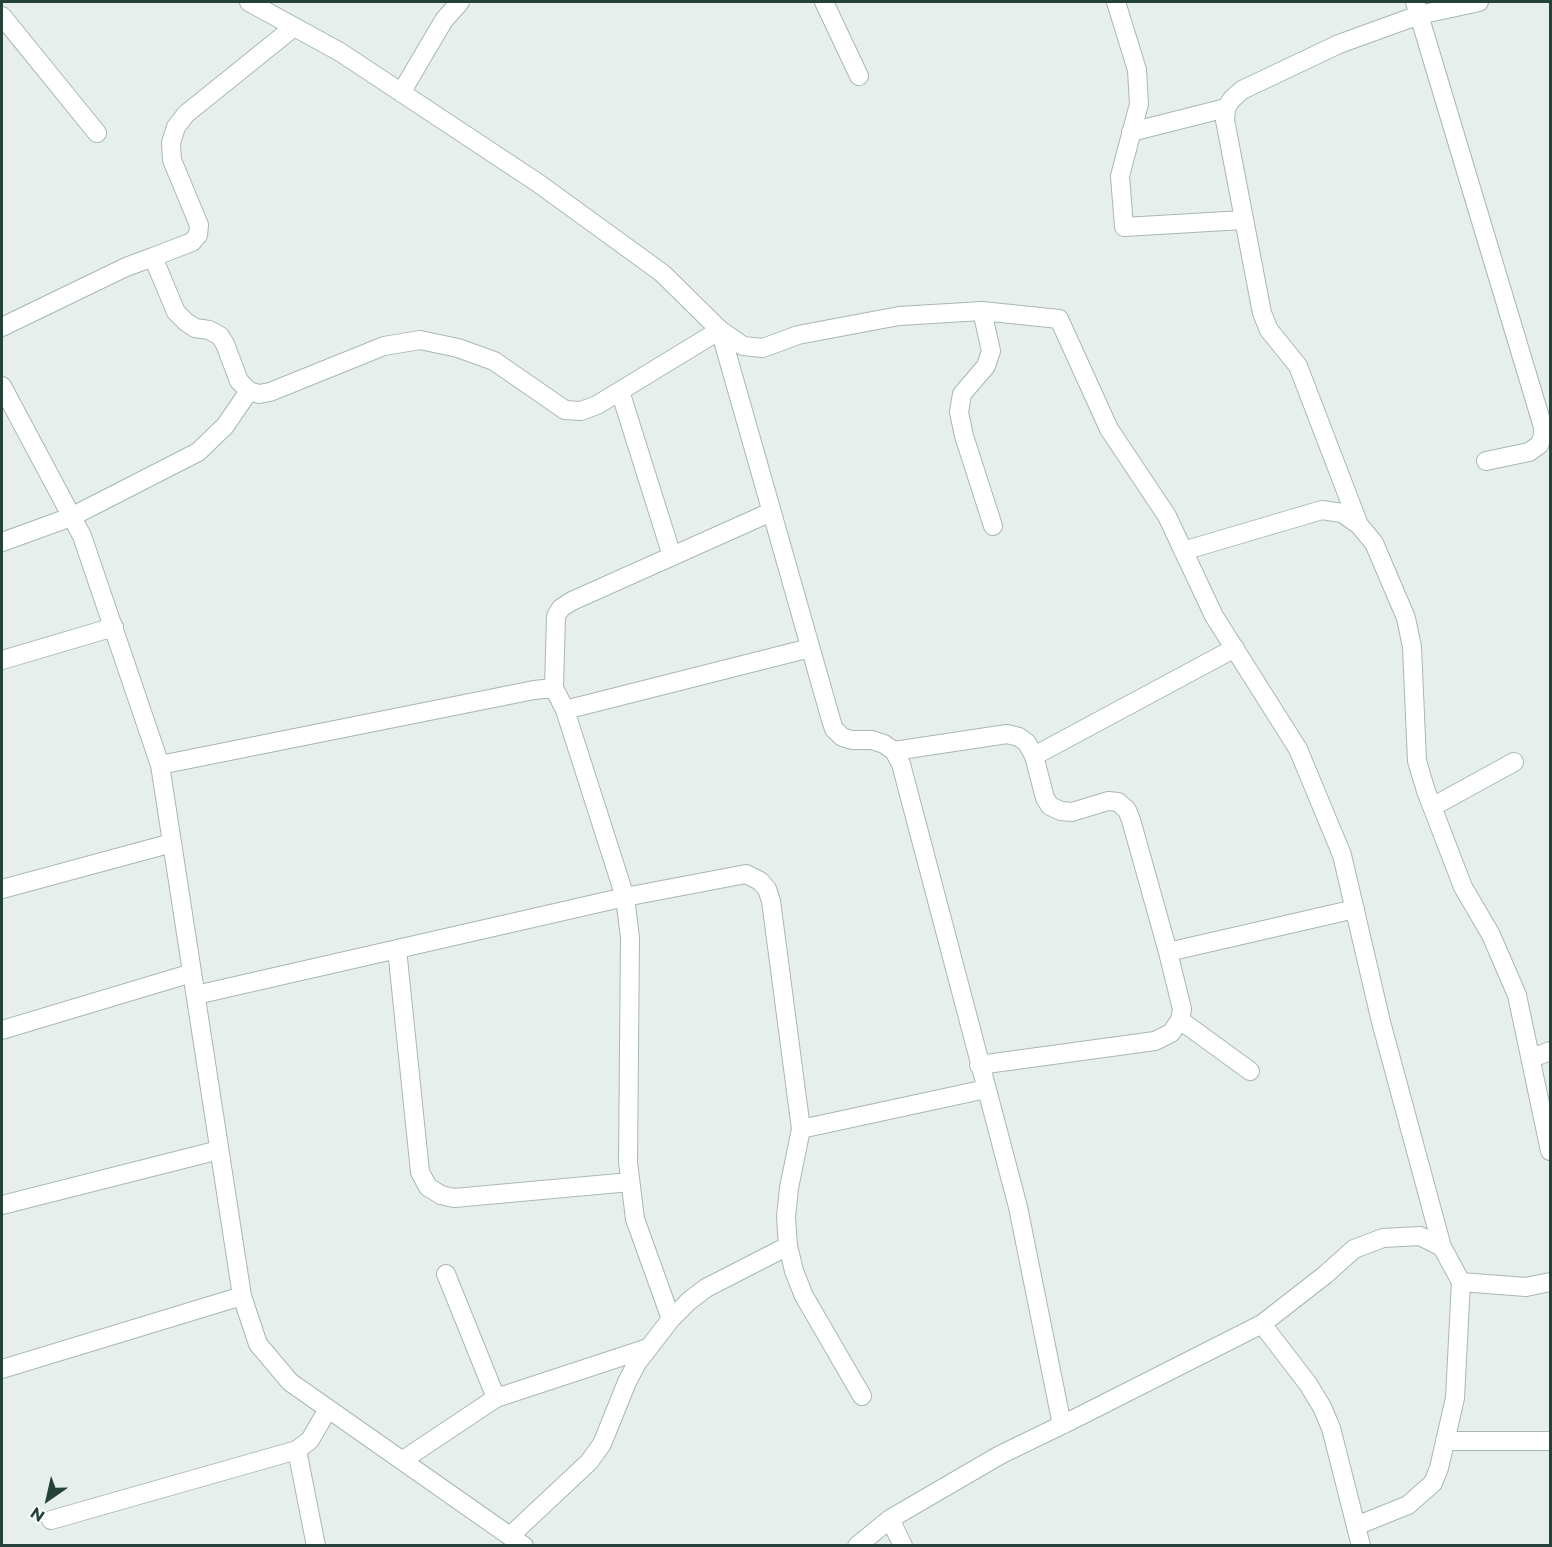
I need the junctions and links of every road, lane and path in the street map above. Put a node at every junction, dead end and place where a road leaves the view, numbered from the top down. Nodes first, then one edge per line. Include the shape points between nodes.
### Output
1 (249, 2) edge
2 (460, 2) edge
3 (824, 2) edge
4 (1116, 2) edge
5 (1479, 2) edge
6 (1417, 8) edge
7 (2, 16) edge
8 (294, 27) junction
9 (860, 76) dead end
10 (401, 93) junction
11 (1226, 108) junction
12 (1131, 132) junction
13 (97, 133) dead end
14 (1243, 220) junction
15 (153, 257) junction
16 (982, 311) junction
17 (2, 327) edge
18 (720, 330) junction
19 (2, 386) edge
20 (249, 391) junction
21 (620, 391) junction
22 (1486, 461) dead end
23 (771, 512) junction
24 (71, 517) junction
25 (1359, 525) junction
26 (993, 526) dead end
27 (2, 542) edge
28 (1183, 551) junction
29 (672, 556) junction
30 (114, 627) junction
31 (810, 648) junction
32 (1235, 648) junction
33 (2, 660) edge
34 (554, 688) junction
35 (566, 710) junction
36 (894, 751) junction
37 (1034, 756) junction
38 (1514, 762) dead end
39 (160, 765) junction
40 (1432, 807) junction
41 (172, 843) junction
42 (2, 889) edge
43 (625, 897) junction
44 (1355, 909) junction
45 (397, 949) junction
46 (1168, 952) junction
47 (192, 973) junction
48 (196, 995) junction
49 (1180, 1020) junction
50 (2, 1030) edge
51 (1551, 1051) edge
52 (1532, 1058) junction
53 (979, 1065) junction
54 (1250, 1071) dead end
55 (986, 1089) junction
56 (801, 1129) junction
57 (219, 1150) junction
58 (1551, 1151) edge
59 (630, 1182) junction
60 (2, 1205) edge
61 (788, 1246) junction
62 (1442, 1247) junction
63 (446, 1274) dead end
64 (1461, 1282) junction
65 (1551, 1282) edge
66 (242, 1296) junction
67 (671, 1319) junction
68 (1262, 1323) junction
69 (648, 1348) junction
70 (2, 1370) edge
71 (862, 1396) dead end
72 (496, 1398) junction
73 (328, 1409) junction
74 (1062, 1425) junction
75 (1445, 1441) junction
76 (1551, 1442) edge
77 (297, 1450) junction
78 (402, 1460) junction
79 (890, 1519) junction
80 (51, 1520) dead end
81 (1356, 1526) junction
82 (517, 1541) edge
83 (316, 1545) edge
84 (857, 1545) edge
85 (903, 1545) edge
86 (1361, 1545) edge

1 - 8 street
2 - 10 street via 444,20
3 - 9 street
4 - 12 street via 1137,70 1139,104
5 - 6 street
6 - 11 street via 1242,90
6 - 22 street via 1542,427 1539,446 1529,452
7 - 13 street
8 - 10 street
8 - 15 street via 186,114 176,127 171,143 172,160 199,225 198,235 192,242
10 - 18 street via 538,183 662,273
11 - 12 street
11 - 14 street
12 - 14 street via 1120,176 1124,227
14 - 25 street via 1262,314 1269,330 1298,366
15 - 17 street
15 - 20 street via 176,312 195,328 220,336 239,381
16 - 18 street via 899,316 798,335 763,348 743,346
16 - 26 street via 991,351 986,366 962,394 959,412
16 - 28 street via 1059,319 1109,429 1167,516
18 - 21 street
18 - 23 street
19 - 24 street
20 - 21 street via 270,392 384,346 420,340 494,361 565,410 581,411
20 - 24 street via 225,426 198,452
21 - 29 street
23 - 29 street
23 - 31 street
24 - 27 street
24 - 30 street via 82,536
25 - 28 street via 1342,513 1322,510
25 - 40 street via 1374,543 1406,618 1412,647 1417,761
28 - 32 street via 1214,616
29 - 34 street via 561,608 556,616
30 - 33 street
30 - 39 street
31 - 35 street
31 - 36 street via 834,729 842,737 872,740
32 - 37 street
32 - 44 street via 1298,749 1342,855
34 - 35 street
34 - 39 street
35 - 43 street
36 - 37 street via 1007,734 1019,737
36 - 53 street via 901,764
37 - 46 street via 1050,806 1072,812 1108,801 1118,802 1126,810
38 - 40 street
39 - 41 street
40 - 52 street via 1463,887 1491,935 1517,995
41 - 42 street
41 - 47 street
43 - 45 street
43 - 56 street via 746,874 767,889
43 - 59 street via 630,938
44 - 46 street
44 - 62 street
45 - 48 street
45 - 59 street via 420,1172 428,1187 454,1198
46 - 49 street via 1182,1008
47 - 48 street
47 - 50 street
48 - 57 street
49 - 53 street via 1172,1033 1155,1041
49 - 54 street
51 - 52 street
52 - 58 street
53 - 55 street
55 - 56 street
55 - 74 street via 1018,1207
56 - 61 street via 787,1207
57 - 60 street
57 - 66 street
59 - 67 street via 635,1219
61 - 67 street via 706,1288
61 - 71 street via 804,1296
62 - 64 street
62 - 68 street via 1420,1236 1383,1238 1354,1249
63 - 72 street
64 - 65 street via 1526,1287
64 - 75 street via 1455,1398
66 - 70 street
66 - 73 street via 258,1344 290,1382
67 - 69 street
68 - 74 street
68 - 81 street via 1322,1407
69 - 72 street
69 - 82 street via 627,1382 602,1444
72 - 78 street
73 - 77 street via 310,1440
73 - 78 street
74 - 79 street via 1000,1455
75 - 76 street
75 - 81 street via 1433,1483 1422,1494 1408,1505
77 - 80 street
77 - 83 street
78 - 82 street
79 - 84 street
79 - 85 street
81 - 86 street

